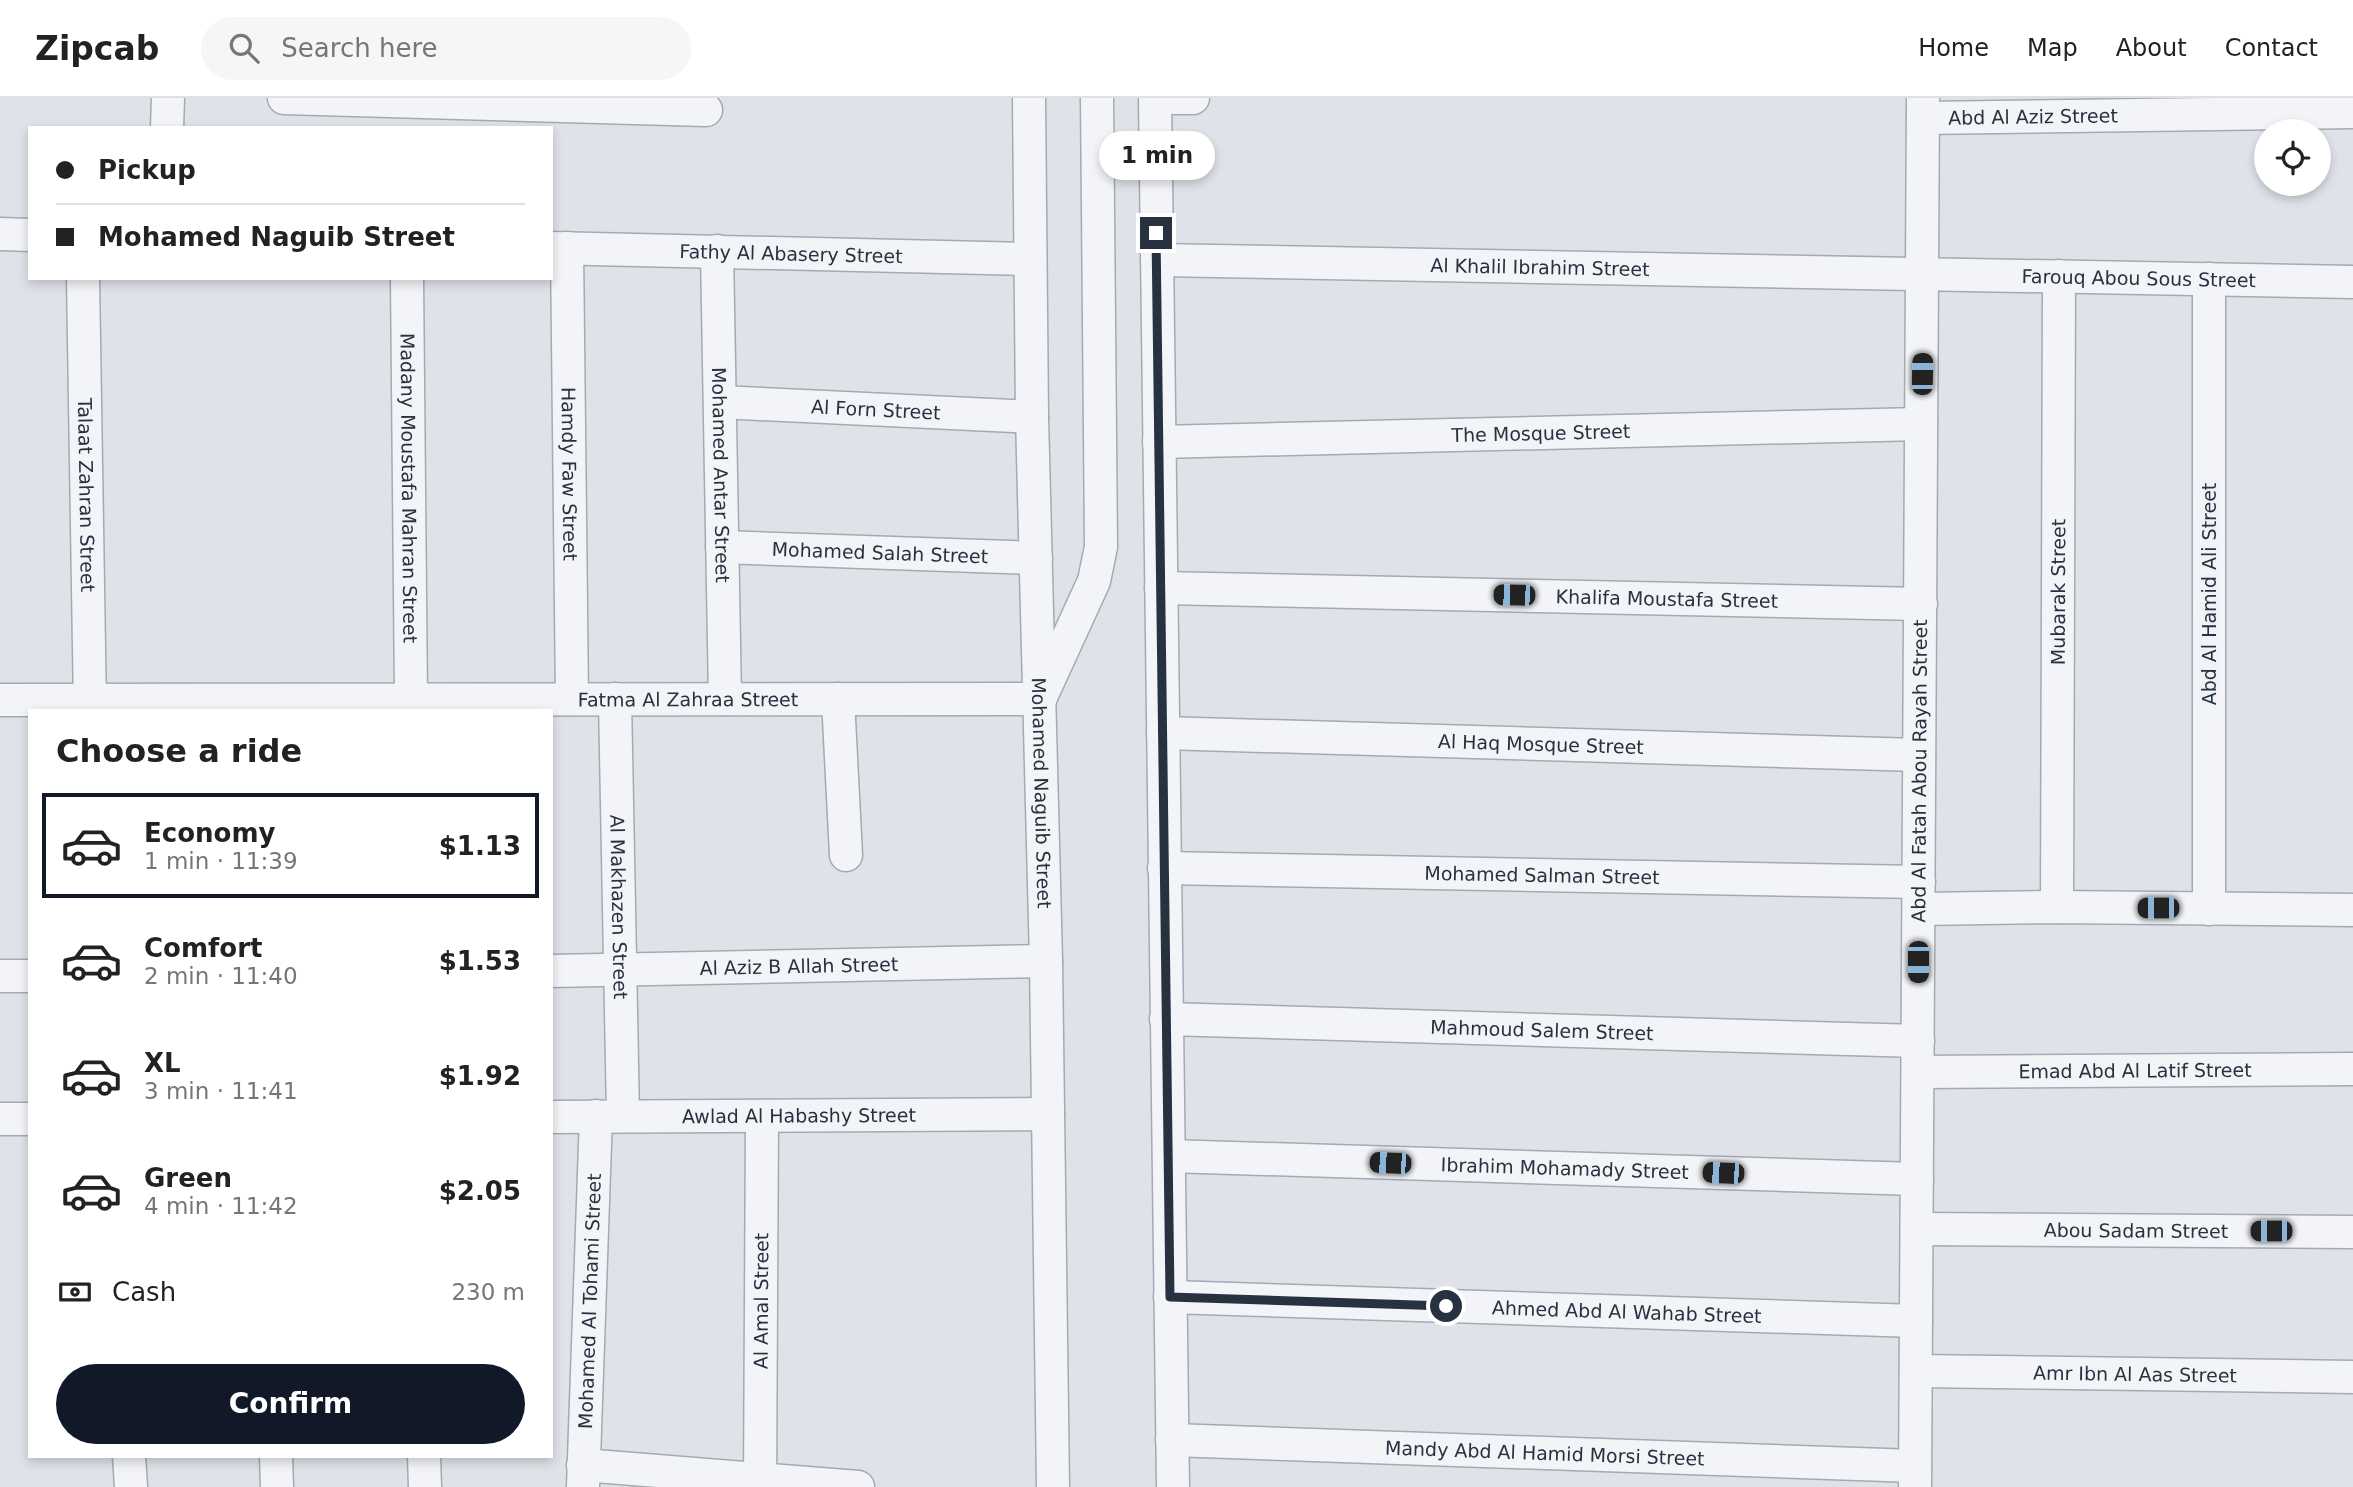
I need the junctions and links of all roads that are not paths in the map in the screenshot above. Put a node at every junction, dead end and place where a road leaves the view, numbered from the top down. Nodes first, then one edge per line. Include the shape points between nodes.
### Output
1 (168, 98) edge
2 (284, 98) edge
3 (1028, 98) edge
4 (1097, 98) edge
5 (1154, 98) edge
6 (1193, 98) edge
7 (1923, 108) edge
8 (526, 110) edge
9 (706, 110) dead end
10 (2353, 112) edge
11 (167, 126) edge
12 (0, 234) edge
13 (28, 235) edge
14 (559, 248) edge
15 (717, 251) junction
16 (1030, 259) junction
17 (1157, 260) junction
18 (1923, 273) junction
19 (2059, 276) junction
20 (2209, 279) junction
21 (83, 280) edge
22 (408, 280) edge
23 (2353, 282) edge
24 (720, 402) junction
25 (1032, 417) junction
26 (1921, 424) junction
27 (1159, 442) junction
28 (722, 547) junction
29 (1036, 558) junction
30 (1161, 588) junction
31 (1921, 604) junction
32 (572, 699) junction
33 (615, 699) junction
34 (725, 699) junction
35 (838, 699) junction
36 (1040, 699) junction
37 (0, 700) edge
38 (407, 703) edge
39 (90, 705) edge
40 (255, 705) edge
41 (1163, 733) junction
42 (1919, 755) junction
43 (846, 855) dead end
44 (1164, 868) junction
45 (1919, 896) junction
46 (2057, 907) junction
47 (2209, 909) junction
48 (2353, 910) edge
49 (1046, 961) junction
50 (620, 970) junction
51 (553, 971) edge
52 (0, 976) edge
53 (28, 976) edge
54 (1166, 1018) junction
55 (1918, 1041) junction
56 (2353, 1069) edge
57 (1918, 1072) junction
58 (1048, 1114) junction
59 (553, 1116) edge
60 (610, 1116) junction
61 (762, 1116) junction
62 (0, 1119) edge
63 (28, 1119) edge
64 (1168, 1156) junction
65 (1917, 1179) junction
66 (1917, 1229) junction
67 (2353, 1232) edge
68 (1170, 1297) junction
69 (1916, 1321) junction
70 (1916, 1371) junction
71 (2353, 1377) edge
72 (1172, 1440) junction
73 (129, 1458) edge
74 (276, 1458) edge
75 (424, 1458) edge
76 (583, 1476) edge
77 (1915, 1477) edge
78 (760, 1483) edge
79 (131, 1487) edge
80 (277, 1487) edge
81 (425, 1487) edge
82 (858, 1487) edge
83 (1053, 1487) edge
84 (1173, 1487) edge

1 - 11 street
2 - 8 street
3 - 16 street, Mohamed Naguib Street
4 - 36 street via 1101,547 1094,581
5 - 6 street
5 - 17 street
7 - 10 street, Abd Al Aziz Street
7 - 18 street, Abd Al Fatah Abou Rayah Street
8 - 9 street
12 - 13 street
14 - 15 street, Fathy Al Abasery Street
14 - 32 street, Hamdy Faw Street
15 - 16 street, Fathy Al Abasery Street
15 - 24 street, Mohamed Antar Street
16 - 25 street, Mohamed Naguib Street
17 - 18 street, Al Khalil Ibrahim Street
17 - 27 street
18 - 19 street, Farouq Abou Sous Street
18 - 26 street, Abd Al Fatah Abou Rayah Street
19 - 20 street, Farouq Abou Sous Street
19 - 46 street, Mubarak Street
20 - 23 street, Farouq Abou Sous Street
20 - 47 street, Abd Al Hamid Ali Street
21 - 39 street, Talaat Zahran Street
22 - 38 street, Madany Moustafa Mahran Street
24 - 25 street, Al Forn Street
24 - 28 street, Mohamed Antar Street
25 - 29 street, Mohamed Naguib Street
26 - 27 street, The Mosque Street
26 - 31 street, Abd Al Fatah Abou Rayah Street
27 - 30 street
28 - 29 street, Mohamed Salah Street
28 - 34 street, Mohamed Antar Street
29 - 36 street, Mohamed Naguib Street
30 - 31 street, Khalifa Moustafa Street
30 - 41 street
31 - 42 street, Abd Al Fatah Abou Rayah Street
32 - 33 street, Fatma Al Zahraa Street
32 - 38 street, Fatma Al Zahraa Street
33 - 34 street, Fatma Al Zahraa Street
33 - 50 street, Al Makhazen Street
34 - 35 street, Fatma Al Zahraa Street
35 - 36 street, Fatma Al Zahraa Street
35 - 43 street
36 - 49 street, Mohamed Naguib Street
37 - 39 street, Fatma Al Zahraa Street
38 - 40 street, Fatma Al Zahraa Street
39 - 40 street, Fatma Al Zahraa Street
41 - 42 street, Al Haq Mosque Street
41 - 44 street
42 - 45 street, Abd Al Fatah Abou Rayah Street
44 - 45 street, Mohamed Salman Street
44 - 54 street
45 - 46 street, Mohamed Salman Street
45 - 55 street, Abd Al Fatah Abou Rayah Street
46 - 47 street, Mohamed Salman Street
47 - 48 street, Mohamed Salman Street
49 - 50 street, Al Aziz B Allah Street
49 - 58 street, Mohamed Naguib Street
50 - 51 street, Al Aziz B Allah Street
50 - 60 street, Al Makhazen Street
52 - 53 street
54 - 55 street, Mahmoud Salem Street
54 - 64 street
55 - 57 street, Abd Al Fatah Abou Rayah Street
56 - 57 street, Emad Abd Al Latif Street
57 - 65 street, Abd Al Fatah Abou Rayah Street
58 - 61 street, Awlad Al Habashy Street
58 - 83 street, Mohamed Naguib Street
59 - 60 street, Awlad Al Habashy Street
60 - 61 street, Awlad Al Habashy Street
60 - 76 street, Mohamed Al Tohami Street
61 - 78 street, Al Amal Street
62 - 63 street
64 - 65 street, Ibrahim Mohamady Street
64 - 68 street
65 - 66 street, Abd Al Fatah Abou Rayah Street
66 - 67 street, Abou Sadam Street
66 - 69 street, Abd Al Fatah Abou Rayah Street
68 - 69 street, Ahmed Abd Al Wahab Street
68 - 72 street
69 - 70 street, Abd Al Fatah Abou Rayah Street
70 - 71 street, Amr Ibn Al Aas Street
70 - 77 street, Abd Al Fatah Abou Rayah Street
72 - 77 street, Mandy Abd Al Hamid Morsi Street
72 - 84 street
73 - 79 street
74 - 80 street
75 - 81 street
76 - 78 street
78 - 82 street

